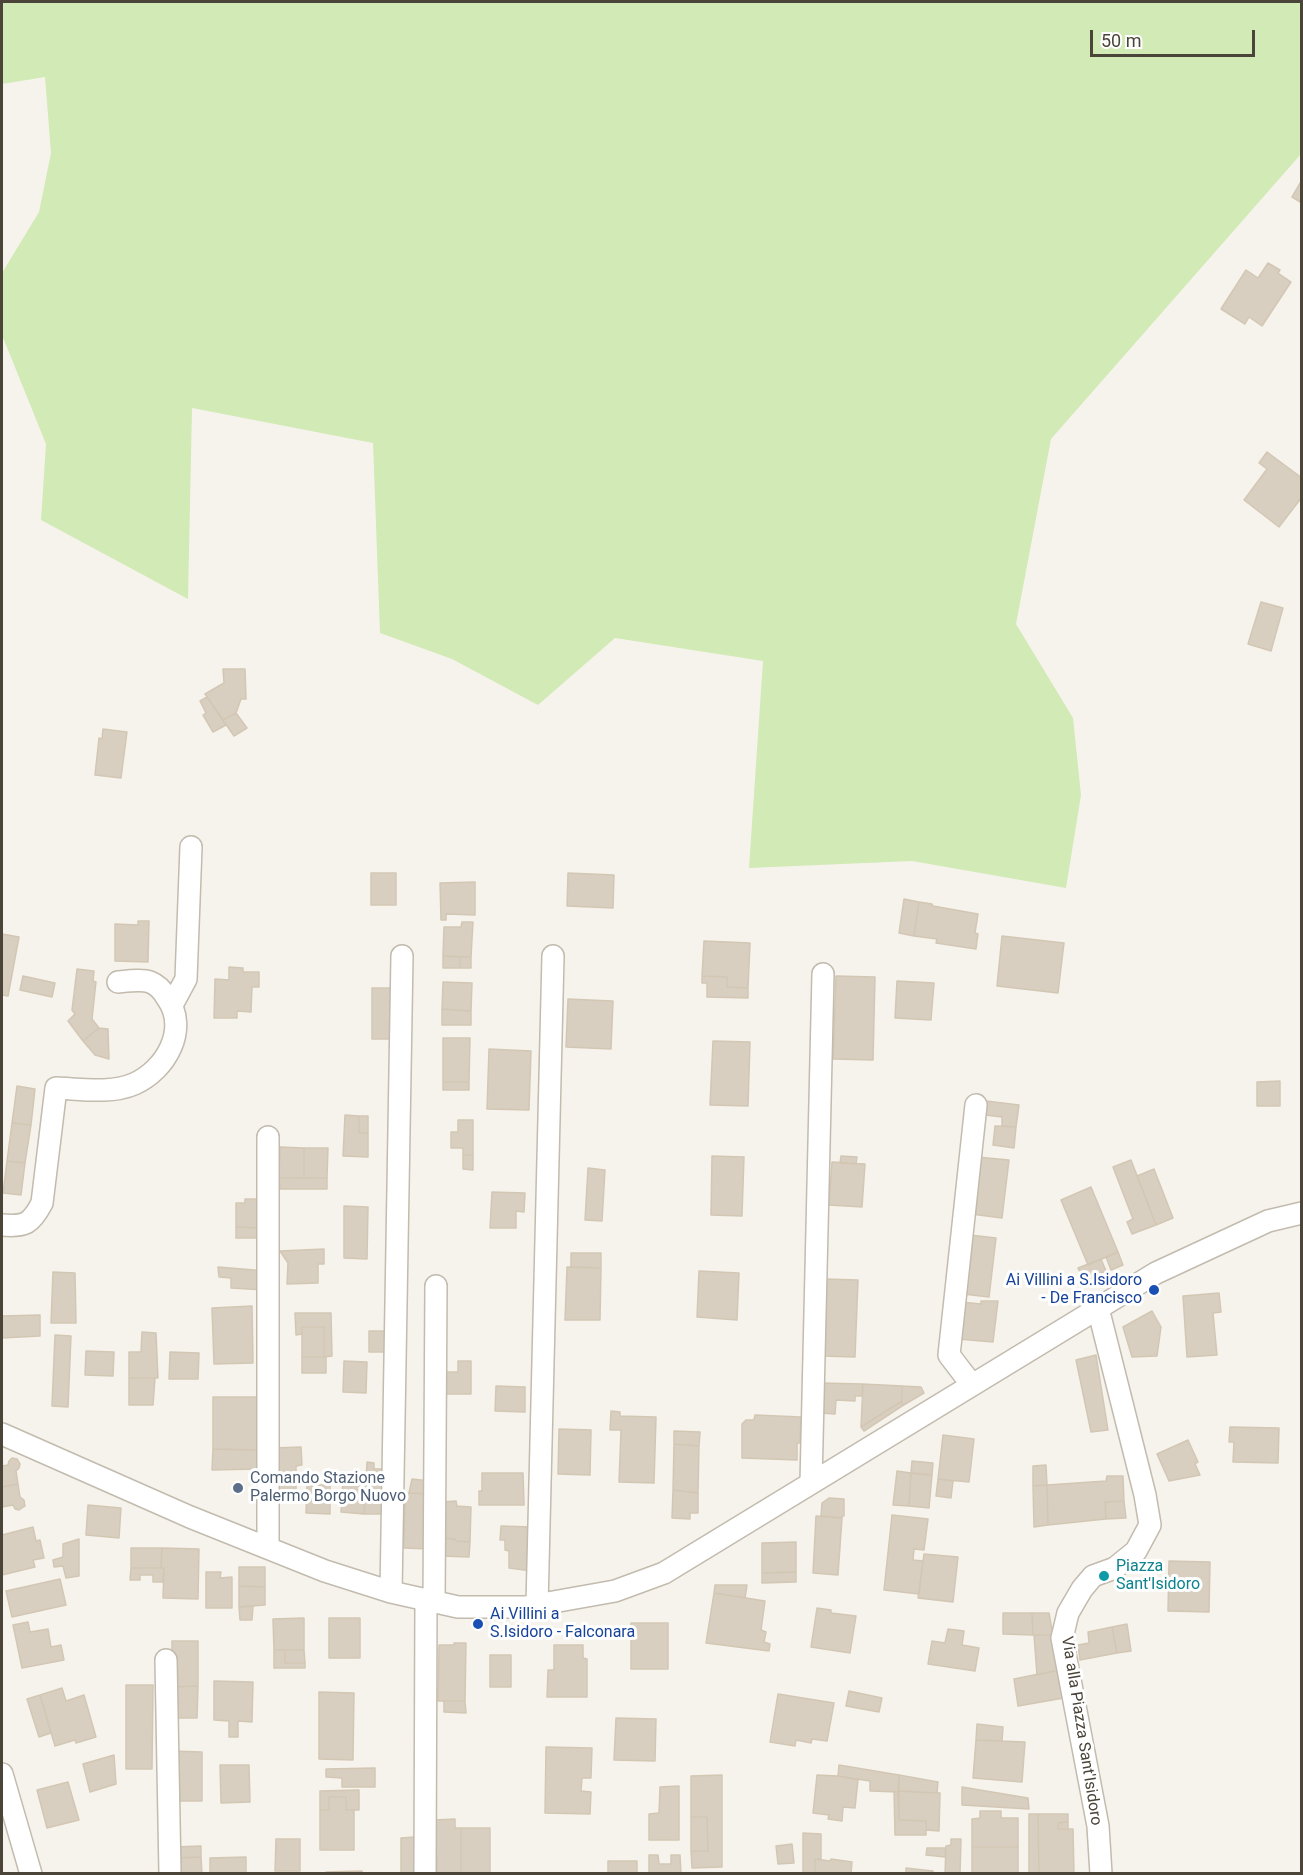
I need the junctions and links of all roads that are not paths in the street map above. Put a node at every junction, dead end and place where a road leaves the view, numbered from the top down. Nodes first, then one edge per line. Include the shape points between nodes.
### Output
1 (191, 847) dead end
2 (402, 956) dead end
3 (553, 956) dead end
4 (823, 974) dead end
5 (118, 982) dead end
6 (172, 1005) junction
7 (976, 1105) dead end
8 (268, 1137) dead end
9 (1302, 1213) edge
10 (2, 1225) edge
11 (436, 1286) dead end
12 (1098, 1308) junction
13 (972, 1385) junction
14 (2, 1434) edge
15 (811, 1484) junction
16 (268, 1548) junction
17 (391, 1592) junction
18 (430, 1601) junction
19 (537, 1605) junction
20 (166, 1660) dead end
21 (2, 1774) edge
22 (31, 1874) edge
23 (170, 1874) edge
24 (425, 1874) edge
25 (1101, 1874) edge

1 - 6 street via 186,979
2 - 17 street
3 - 19 street
4 - 15 street
5 - 6 street via 149,981 161,989
6 - 10 street via 176,1035 162,1063 148,1075 134,1084 109,1090 56,1088 42,1203 34,1218 23,1225
7 - 13 street via 949,1355
8 - 16 street
9 - 12 street via 1268,1221 1156,1274
11 - 18 street
12 - 13 street
12 - 25 street, Via alla Piazza Sant'Isidoro via 1150,1525 1136,1551 1115,1568 1094,1576 1082,1588 1068,1613 1062,1638 1098,1826
13 - 15 street
14 - 16 street
15 - 19 street via 664,1573 615,1591
16 - 17 street
17 - 18 street
18 - 19 street via 458,1607
18 - 24 street
20 - 23 street
21 - 22 street

